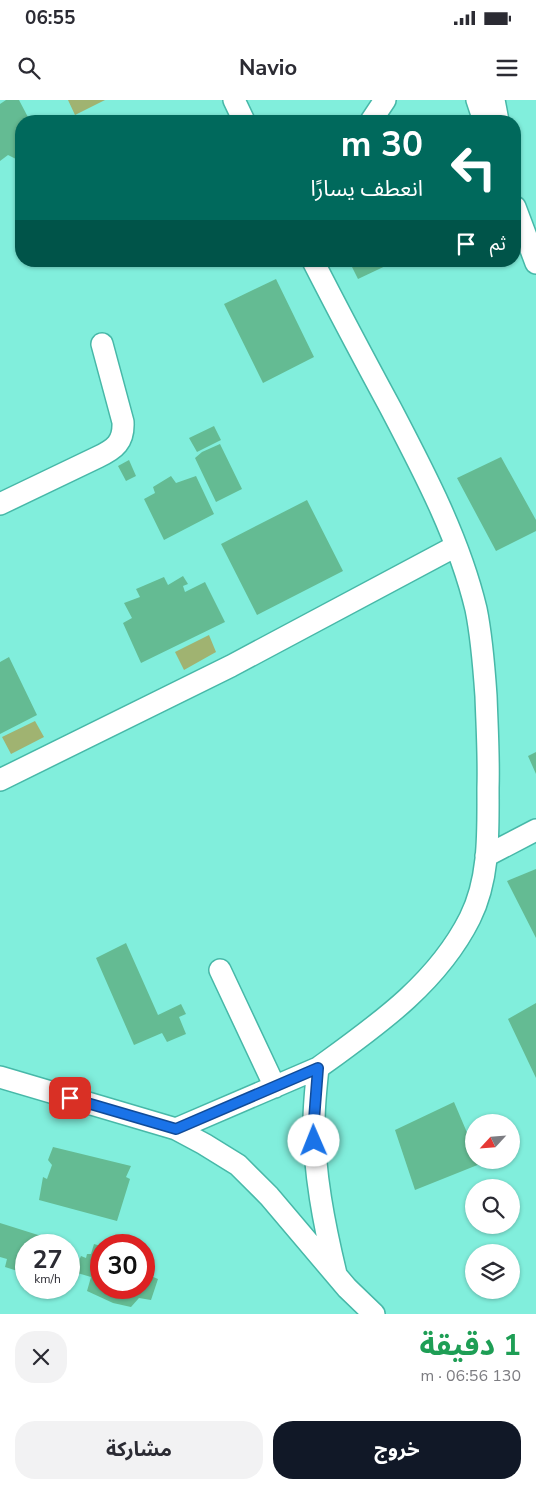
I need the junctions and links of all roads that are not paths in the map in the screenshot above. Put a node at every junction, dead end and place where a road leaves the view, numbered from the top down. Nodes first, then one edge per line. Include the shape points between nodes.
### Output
1 (234, 100) edge
2 (385, 100) edge
3 (477, 100) edge
4 (494, 100) edge
5 (241, 115) edge
6 (375, 115) edge
7 (482, 115) edge
8 (497, 115) edge
9 (521, 223) edge
10 (536, 263) edge
11 (315, 267) edge
12 (102, 344) dead end
13 (0, 504) edge
14 (456, 546) junction
15 (0, 780) edge
16 (536, 830) edge
17 (486, 856) junction
18 (220, 970) dead end
19 (318, 1068) junction
20 (0, 1077) edge
21 (275, 1087) junction
22 (176, 1129) junction
23 (336, 1274) junction
24 (374, 1314) edge

1 - 5 street
2 - 6 street
3 - 7 street
4 - 8 street
9 - 10 street
11 - 14 street via 407,439
12 - 13 street via 123,422 123,434 117,444 103,455
14 - 15 street via 231,666
14 - 17 street via 476,610 483,657 489,764
16 - 17 street
17 - 19 street via 470,917 440,965 394,1011
18 - 21 street
19 - 21 street
19 - 23 street via 314,1120 316,1164
20 - 22 street
21 - 22 street
22 - 23 street via 238,1165
23 - 24 street

